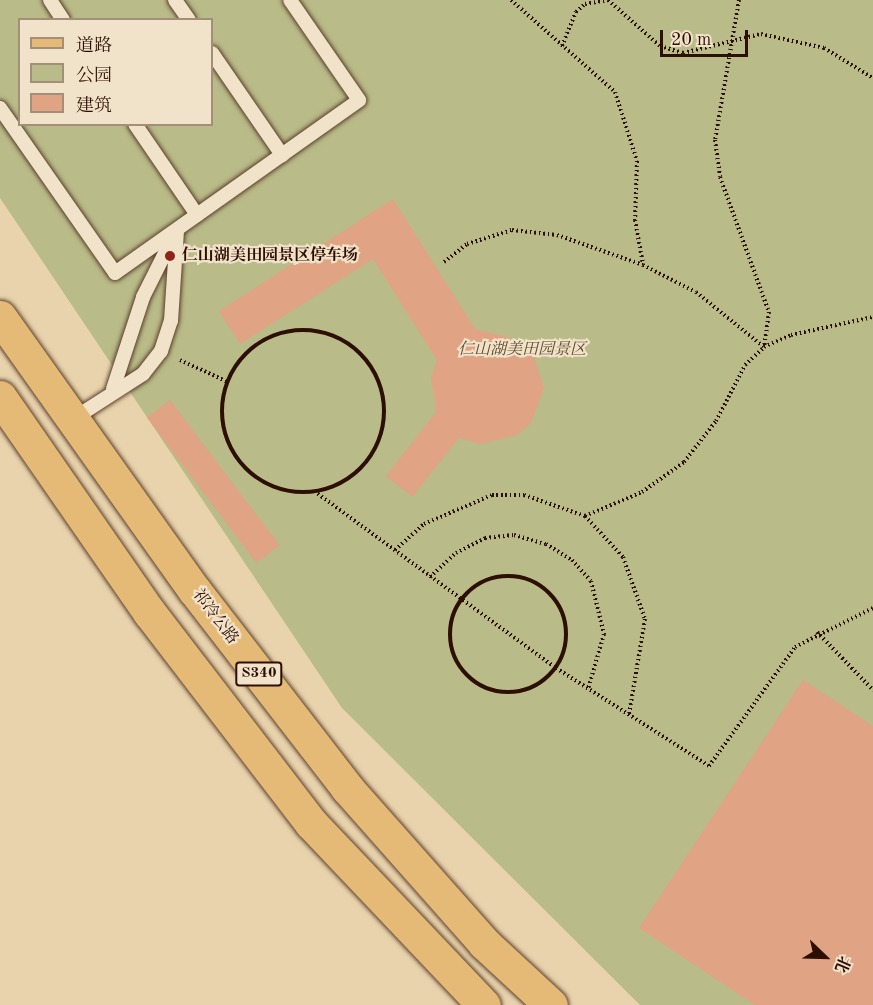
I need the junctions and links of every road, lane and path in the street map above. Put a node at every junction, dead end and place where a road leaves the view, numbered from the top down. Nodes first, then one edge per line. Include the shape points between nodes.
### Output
1 (50, 0) edge
2 (175, 0) edge
3 (290, 0) edge
4 (511, 0) edge
5 (739, 0) edge
6 (62, 18) edge
7 (188, 18) edge
8 (731, 40) junction
9 (562, 46) junction
10 (213, 54) edge
11 (873, 78) edge
12 (0, 108) edge
13 (136, 126) edge
14 (282, 155) junction
15 (197, 215) junction
16 (177, 230) junction
17 (444, 262) dead end
18 (643, 265) junction
19 (0, 316) edge
20 (873, 317) edge
21 (764, 347) junction
22 (160, 351) junction
23 (228, 382) junction
24 (113, 389) junction
25 (0, 397) edge
26 (73, 419) junction
27 (314, 491) junction
28 (585, 516) junction
29 (395, 550) junction
30 (430, 576) junction
31 (462, 600) junction
32 (873, 608) edge
33 (817, 632) junction
34 (556, 669) junction
35 (588, 689) junction
36 (873, 690) edge
37 (629, 715) junction
38 (484, 1005) edge
39 (551, 1005) edge

1 - 6 lane
2 - 7 lane
3 - 14 lane via 359,100
4 - 9 path
5 - 8 path
8 - 9 path via 683,53 660,46 617,5 595,0 576,12
8 - 11 path via 761,34 795,39 824,48
8 - 21 path via 715,140 720,177 769,312
9 - 18 path via 615,92 630,129 637,161 635,220
10 - 14 lane
12 - 16 lane via 115,273
13 - 15 lane
14 - 15 lane
15 - 16 lane
16 - 22 lane via 171,321
16 - 24 lane via 143,297
17 - 18 path via 467,244 512,230 557,235
18 - 21 path via 696,292
19 - 26 main road, 祁冷公路 / S340
20 - 21 path via 791,335
21 - 28 path via 745,365 716,421 684,462 642,492
22 - 23 path
22 - 24 lane via 143,374
23 - 27 path via 222,420 230,447 246,469 269,485
23 - 27 path via 249,349 272,335 298,329 323,331 367,360 383,400 381,435 368,459 348,479
24 - 26 lane
25 - 38 main road, S340 via 149,612 311,823
26 - 39 main road, 祁冷公路 / S340 via 347,788 484,943
27 - 29 path
28 - 29 path via 524,495 492,495 424,524
28 - 37 path via 623,557 645,618
29 - 30 path
30 - 31 path
30 - 35 path via 456,553 484,538 514,535 546,544 572,560 591,581 600,605 604,634
31 - 34 path
31 - 34 path via 450,627 451,646 470,679 505,693 533,686
31 - 34 path via 483,581 501,575 538,583 553,596 565,622 564,651
32 - 33 path
33 - 36 path
33 - 37 path via 770,676 710,766
34 - 35 path
35 - 37 path

